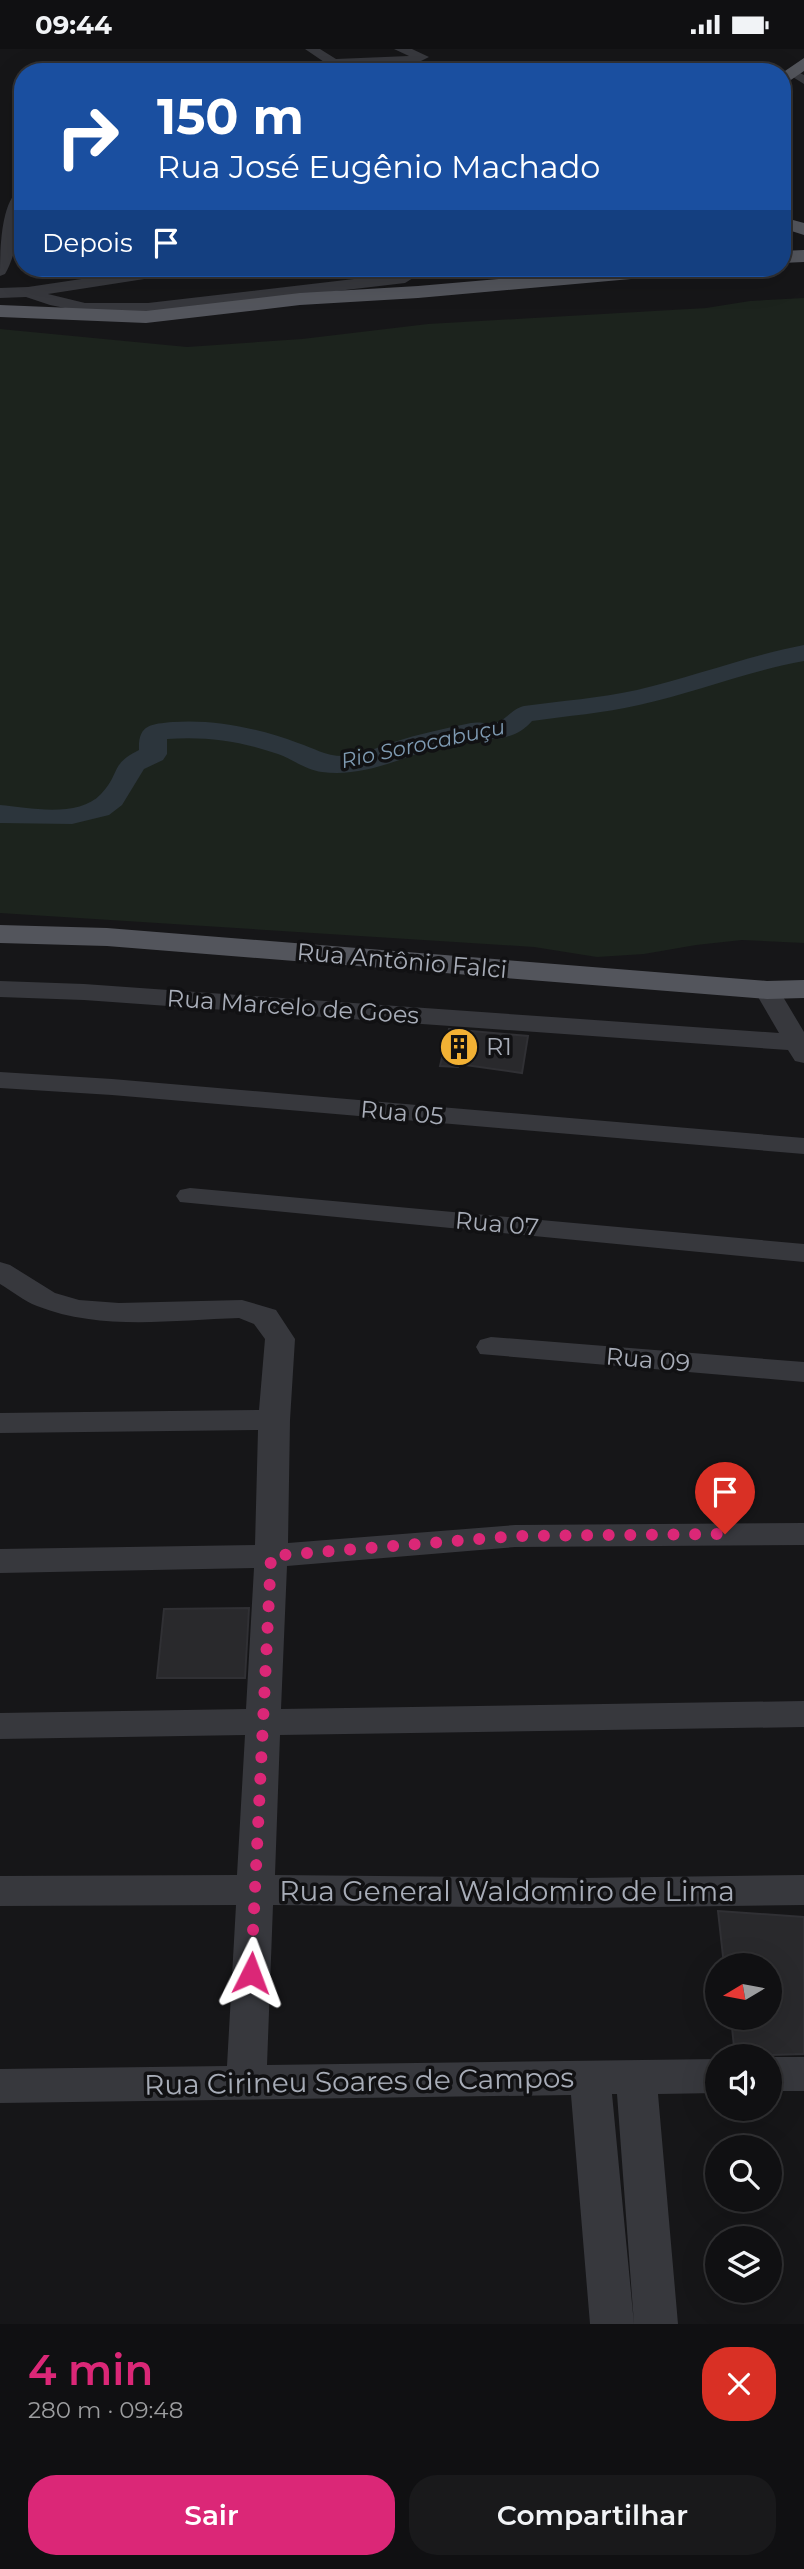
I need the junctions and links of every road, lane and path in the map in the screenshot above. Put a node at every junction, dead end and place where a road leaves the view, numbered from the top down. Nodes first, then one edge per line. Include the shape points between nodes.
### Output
1 (311, 49) edge
2 (400, 49) edge
3 (327, 63) edge
4 (373, 63) edge
5 (14, 233) edge
6 (3, 265) edge
7 (125, 277) edge
8 (586, 277) edge
9 (405, 278) dead end
10 (28, 292) junction
11 (0, 293) edge
12 (0, 311) edge
13 (0, 934) edge
14 (804, 967) edge
15 (0, 989) edge
16 (804, 989) edge
17 (767, 991) junction
18 (801, 1047) edge
19 (0, 1080) edge
20 (804, 1146) edge
21 (190, 1196) dead end
22 (804, 1252) edge
23 (0, 1271) edge
24 (491, 1347) dead end
25 (804, 1372) edge
26 (274, 1420) junction
27 (0, 1423) edge
28 (804, 1534) edge
29 (271, 1556) junction
30 (0, 1561) edge
31 (804, 1714) edge
32 (263, 1722) junction
33 (0, 1726) edge
34 (804, 1890) edge
35 (0, 1891) edge
36 (256, 1891) junction
37 (782, 2074) edge
38 (804, 2074) edge
39 (705, 2076) edge
40 (636, 2077) junction
41 (590, 2078) junction
42 (246, 2084) junction
43 (0, 2086) edge
44 (612, 2324) edge
45 (656, 2324) edge

1 - 3 street
2 - 4 street via 424,57
5 - 6 street
7 - 10 street
8 - 12 main road via 299,299 146,317
9 - 10 street via 141,307 90,308
10 - 11 street
13 - 17 main road, Rua Antônio Falci via 107,937
14 - 17 main road via 772,967 764,972 761,982
15 - 18 street, Rua Marcelo de Goes via 261,1004
16 - 17 main road, Rua Antônio Falci
17 - 18 street
19 - 20 street, Rua 05
21 - 22 street, Rua 07
23 - 26 street via 44,1299 77,1309 242,1309 265,1317 281,1339
24 - 25 street, Rua 09
26 - 27 street
26 - 29 street
28 - 29 street via 515,1536
29 - 30 street
29 - 32 street
31 - 32 street
32 - 33 street
32 - 36 street
34 - 36 street, Rua General Waldomiro de Lima
35 - 36 street, Rua General Waldomiro de Lima
36 - 42 street
37 - 38 street
39 - 40 street, Rua Cirineu Soares de Campos
40 - 41 street, Rua Cirineu Soares de Campos
40 - 45 street
41 - 42 street, Rua Cirineu Soares de Campos
41 - 44 street
42 - 43 street, Rua Cirineu Soares de Campos

